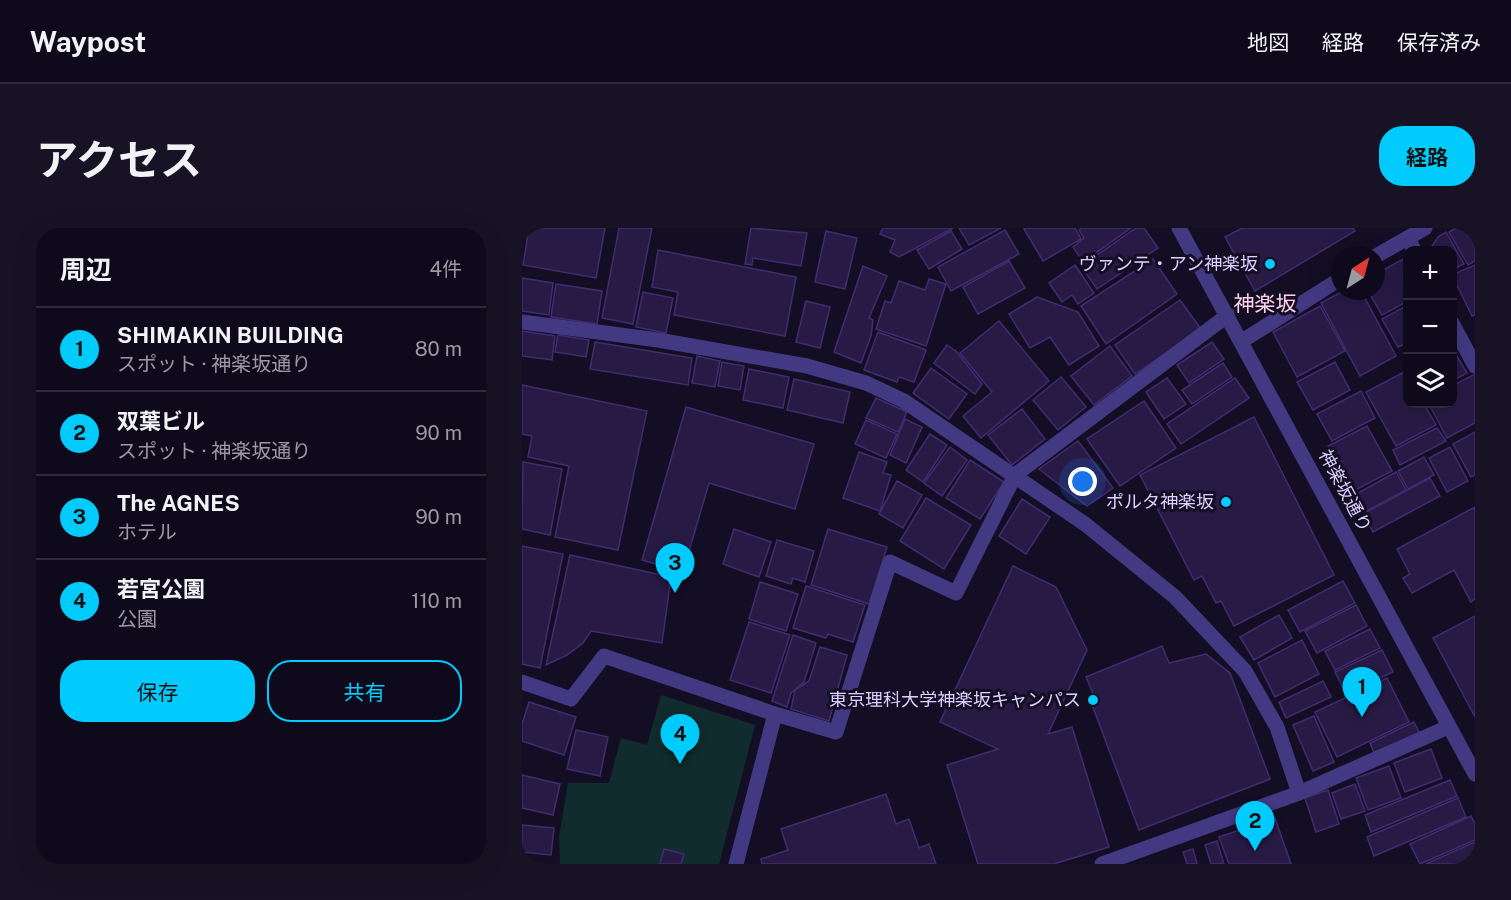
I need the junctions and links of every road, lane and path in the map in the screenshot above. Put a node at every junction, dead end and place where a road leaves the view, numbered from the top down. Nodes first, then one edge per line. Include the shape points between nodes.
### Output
1 (1179, 228) edge
2 (1425, 228) edge
3 (1411, 244) edge
4 (1385, 253) edge
5 (1331, 285) edge
6 (1228, 315) junction
7 (522, 322) edge
8 (1457, 332) edge
9 (1242, 341) junction
10 (1475, 366) edge
11 (1015, 475) junction
12 (522, 682) edge
13 (775, 714) junction
14 (1448, 726) junction
15 (1475, 774) edge
16 (1299, 793) junction
17 (736, 864) edge
18 (1102, 864) edge

1 - 6 street, 神楽坂通り
2 - 3 street
3 - 4 street
5 - 9 street
6 - 9 street, 神楽坂通り
6 - 11 street
7 - 11 street via 658,340 837,373 904,401
8 - 10 street
9 - 14 street, 神楽坂通り
11 - 13 street via 956,593 890,562 836,732
11 - 16 street via 1085,524 1175,597 1245,671 1277,727
12 - 13 street via 571,699 604,656
13 - 17 street
14 - 15 street, 神楽坂通り
14 - 16 street
16 - 18 street

